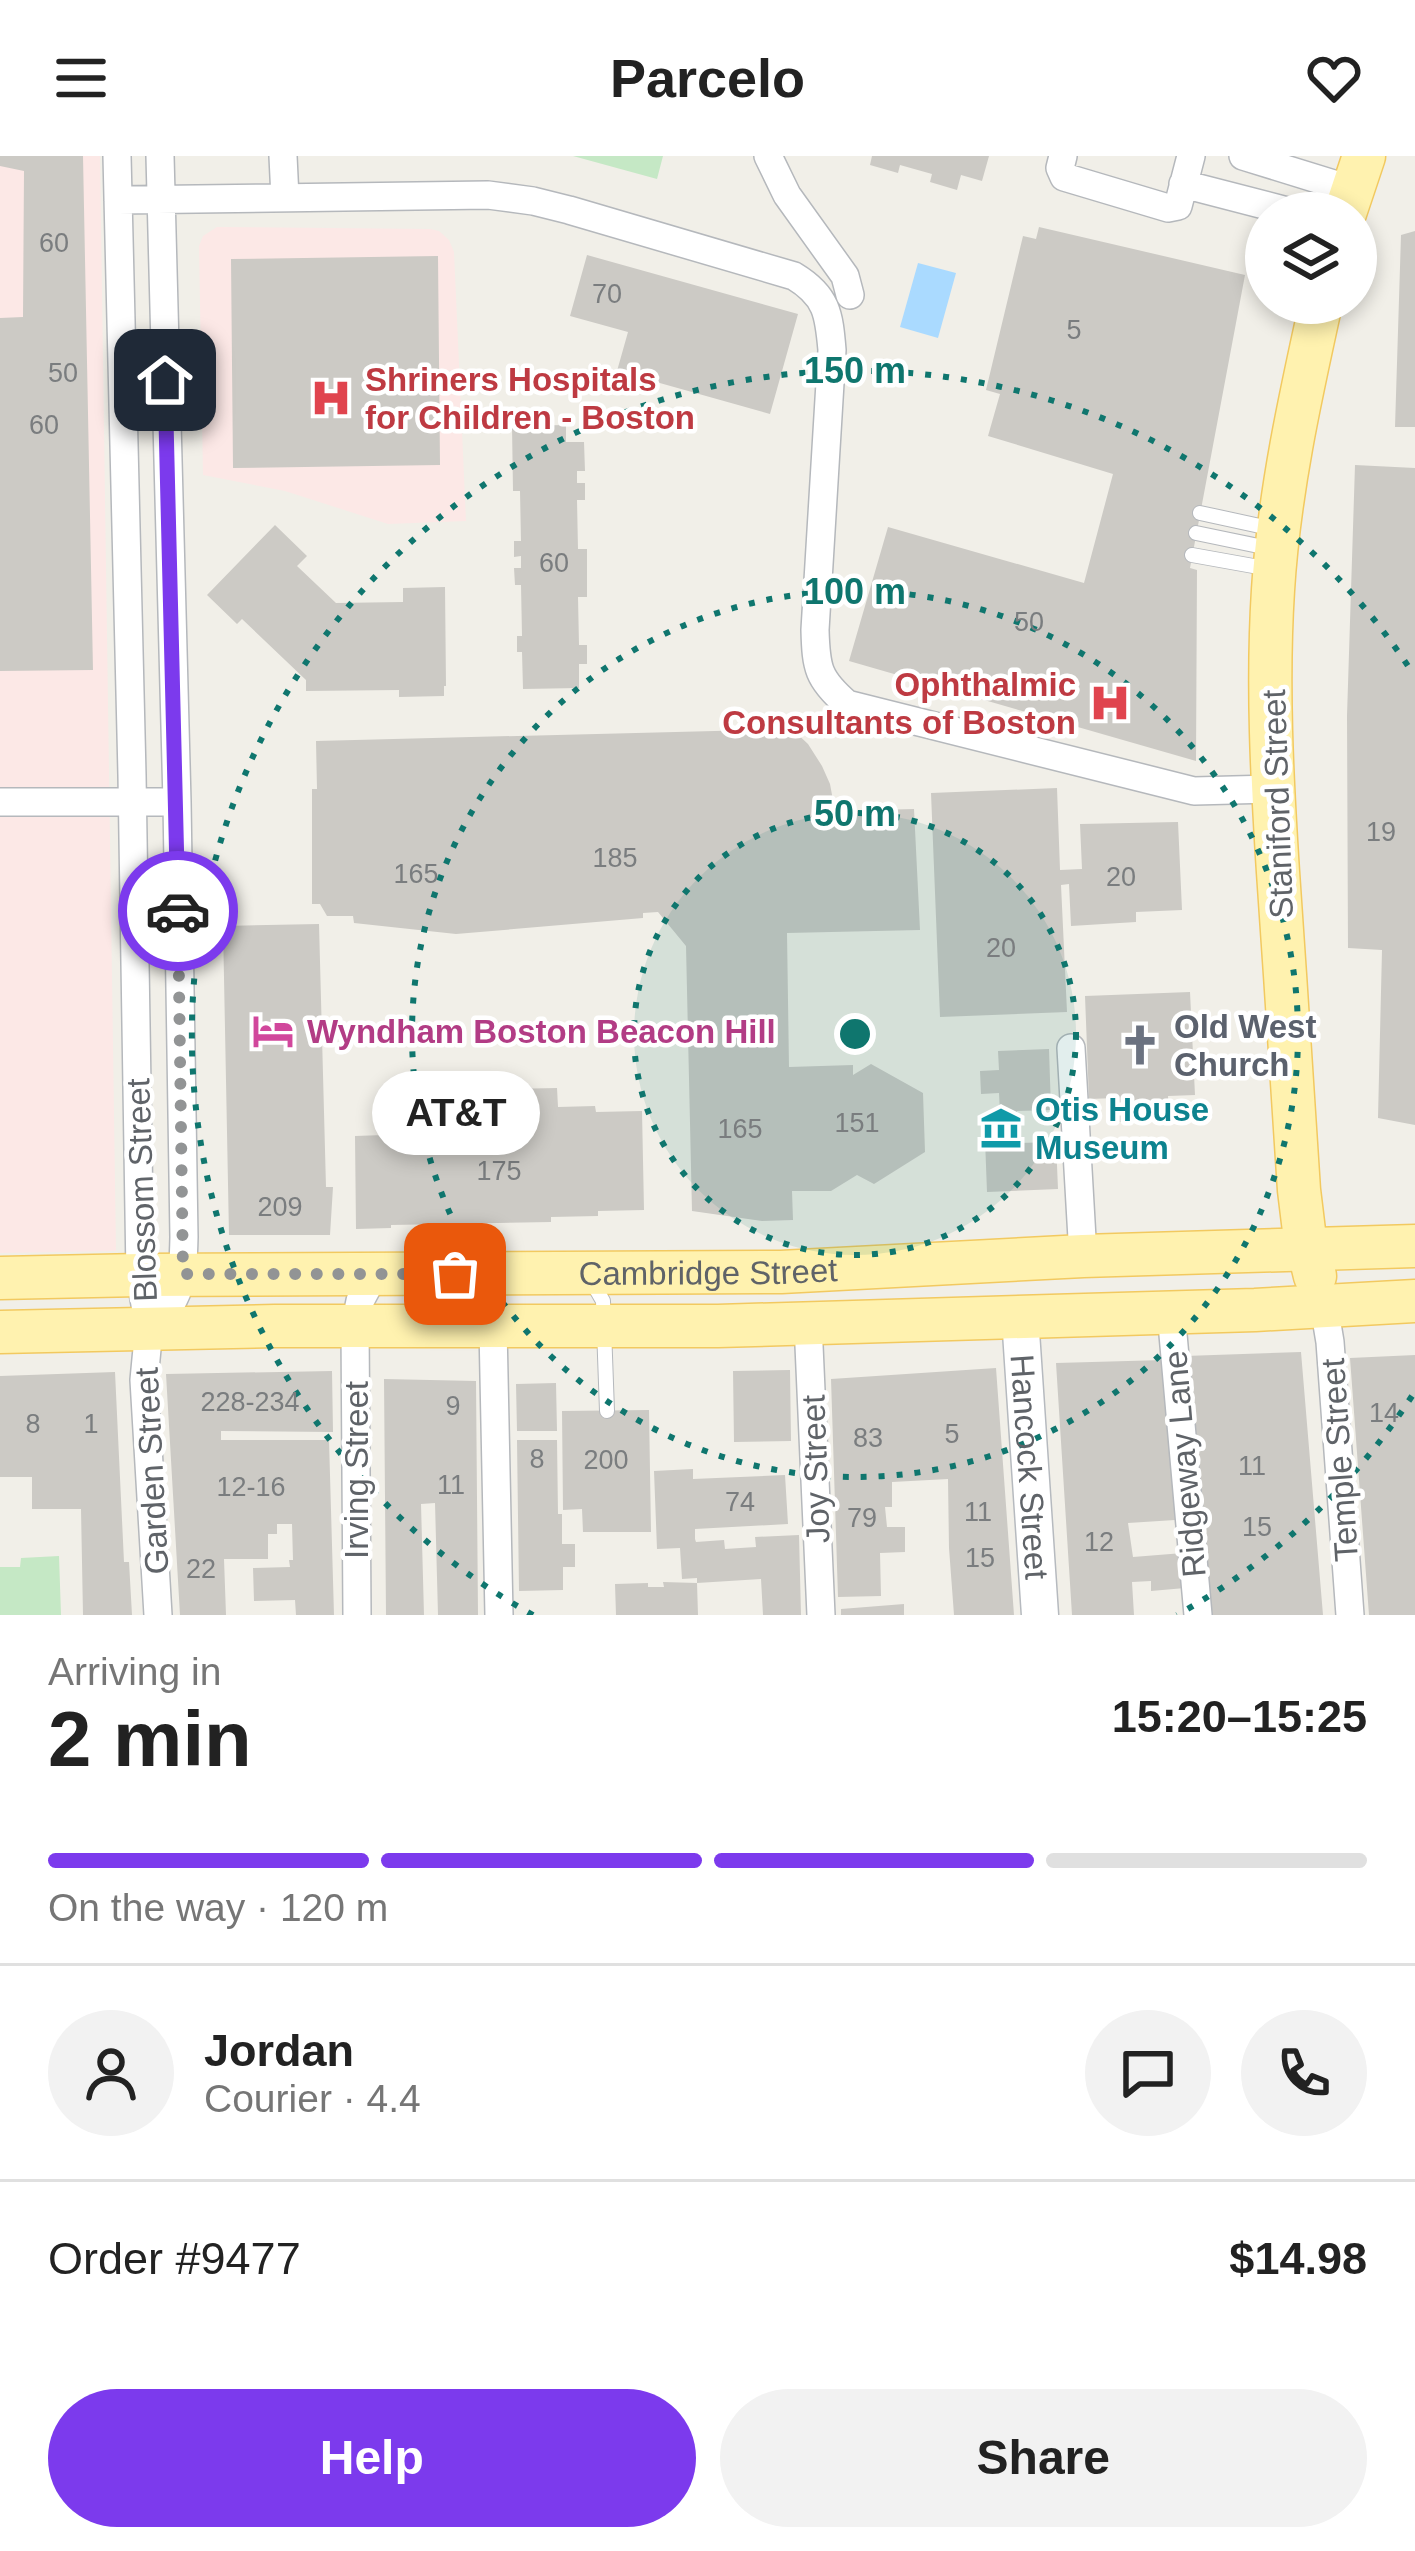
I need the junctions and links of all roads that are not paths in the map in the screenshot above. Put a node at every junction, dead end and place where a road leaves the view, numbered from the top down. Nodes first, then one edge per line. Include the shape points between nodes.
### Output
1 (117, 156) edge
2 (160, 156) edge
3 (283, 156) edge
4 (768, 156) edge
5 (1063, 156) edge
6 (1191, 156) edge
7 (1243, 156) edge
8 (1183, 184) junction
9 (1354, 186) edge
10 (285, 198) junction
11 (160, 199) junction
12 (118, 200) junction
13 (1245, 200) edge
14 (850, 295) dead end
15 (1316, 324) edge
16 (1200, 513) dead end
17 (1196, 533) dead end
18 (1277, 550) junction
19 (1192, 555) dead end
20 (1274, 789) junction
21 (0, 802) edge
22 (177, 802) junction
23 (132, 803) junction
24 (1071, 1048) dead end
25 (1415, 1246) edge
26 (1307, 1249) junction
27 (1083, 1256) junction
28 (140, 1274) junction
29 (183, 1274) junction
30 (374, 1274) junction
31 (576, 1274) junction
32 (0, 1278) edge
33 (1415, 1301) edge
34 (1324, 1306) junction
35 (1171, 1312) junction
36 (1020, 1317) junction
37 (808, 1323) junction
38 (356, 1326) junction
39 (606, 1327) junction
40 (149, 1328) junction
41 (493, 1328) junction
42 (0, 1332) edge
43 (607, 1411) dead end
44 (158, 1615) edge
45 (356, 1615) edge
46 (499, 1615) edge
47 (821, 1615) edge
48 (1040, 1615) edge
49 (1198, 1615) edge
50 (1350, 1615) edge

1 - 12 street, Blossom Street
2 - 11 street, Blossom Street
3 - 10 street
4 - 14 street
5 - 8 street via 1064,178 1168,208 1178,206
6 - 8 street
7 - 9 street
8 - 13 street
10 - 11 street
10 - 20 street via 533,201 812,286 825,305 832,350 814,630 825,685 848,704 1194,791
11 - 12 street
11 - 22 street, Blossom Street
12 - 23 street, Blossom Street
15 - 18 main road, Staniford Street
16 - 18 lane
17 - 18 lane
18 - 19 lane via 1234,565
18 - 20 main road, Staniford Street
20 - 26 main road, Staniford Street
21 - 23 street
22 - 23 street
22 - 29 street, Blossom Street
23 - 28 street, Blossom Street
24 - 27 street
25 - 26 main road, Cambridge Street
26 - 27 main road, Cambridge Street
26 - 34 main road, Staniford Street
27 - 31 main road, Cambridge Street
28 - 29 main road, Cambridge Street
28 - 32 main road, Cambridge Street
28 - 40 street, Blossom Street
29 - 30 main road, Cambridge Street
29 - 40 street, Blossom Street via 171,1305
30 - 31 main road, Cambridge Street
30 - 38 street, Irving Street
31 - 39 lane via 600,1292
33 - 34 main road, Cambridge Street
34 - 35 main road, Cambridge Street
34 - 50 street, Temple Street
35 - 36 main road, Cambridge Street
35 - 49 street, Ridgeway Lane
36 - 37 main road, Cambridge Street
36 - 48 main road, Hancock Street
37 - 39 main road, Cambridge Street
37 - 47 street, Joy Street
38 - 40 main road, Cambridge Street
38 - 41 main road, Cambridge Street
38 - 45 street, Irving Street
39 - 41 main road, Cambridge Street
39 - 43 lane
40 - 42 main road, Cambridge Street
40 - 44 street, Garden Street via 144,1380
41 - 46 street

